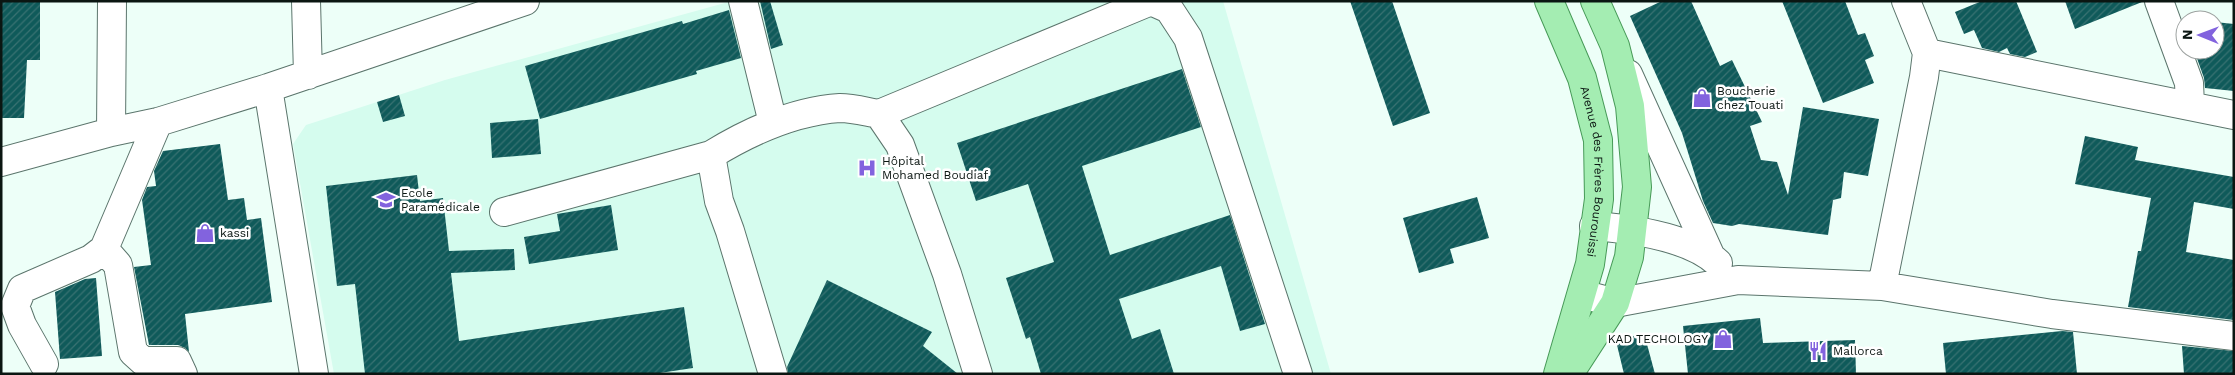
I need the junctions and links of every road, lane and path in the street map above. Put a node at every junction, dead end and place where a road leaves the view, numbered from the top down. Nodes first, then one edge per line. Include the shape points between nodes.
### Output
1 (112, 1) edge
2 (306, 1) edge
3 (525, 1) edge
4 (743, 1) edge
5 (1549, 1) edge
6 (1595, 1) edge
7 (1906, 1) edge
8 (2159, 1) edge
9 (1615, 46) junction
10 (1926, 53) junction
11 (308, 75) junction
12 (268, 88) junction
13 (2190, 104) junction
14 (879, 114) junction
15 (2234, 115) edge
16 (158, 122) junction
17 (773, 123) junction
18 (111, 132) junction
19 (711, 155) junction
20 (1, 162) edge
21 (504, 212) dead end
22 (1594, 226) junction
23 (1632, 229) junction
24 (104, 250) junction
25 (1711, 257) junction
26 (1738, 280) junction
27 (1882, 286) junction
28 (1582, 294) junction
29 (1616, 303) junction
30 (2234, 336) edge
31 (44, 364) dead end
32 (183, 374) edge
33 (314, 374) edge
34 (773, 374) edge
35 (978, 374) edge
36 (1298, 374) edge
37 (1558, 374) edge
38 (1569, 374) edge

1 - 18 street
2 - 11 street
3 - 11 street
4 - 17 street
5 - 22 main road, Avenue des Frères Bourouissi via 1582,78 1598,140 1599,199
6 - 9 main road
7 - 10 street
8 - 13 street via 2189,83
9 - 23 main road via 1630,106 1637,187
9 - 25 street
10 - 13 street
10 - 27 street
11 - 12 street
12 - 16 street
12 - 33 street
13 - 15 street
14 - 17 street via 842,108
14 - 35 street via 900,144 947,274
14 - 36 street via 1150,1 1168,9 1188,38
16 - 18 street
16 - 24 street
17 - 19 street
18 - 20 street
19 - 21 street
19 - 34 street via 719,201
22 - 23 street
22 - 28 main road, Avenue des Frères Bourouissi via 1590,264
23 - 25 street via 1672,239
23 - 29 main road via 1629,257
24 - 31 street via 91,259 22,289 15,306
24 - 32 street via 118,265 133,352 143,361 178,361
25 - 26 street
26 - 27 street
26 - 29 street
27 - 30 street via 2052,314
28 - 29 street
28 - 37 main road, Avenue des Frères Bourouissi
29 - 38 main road

